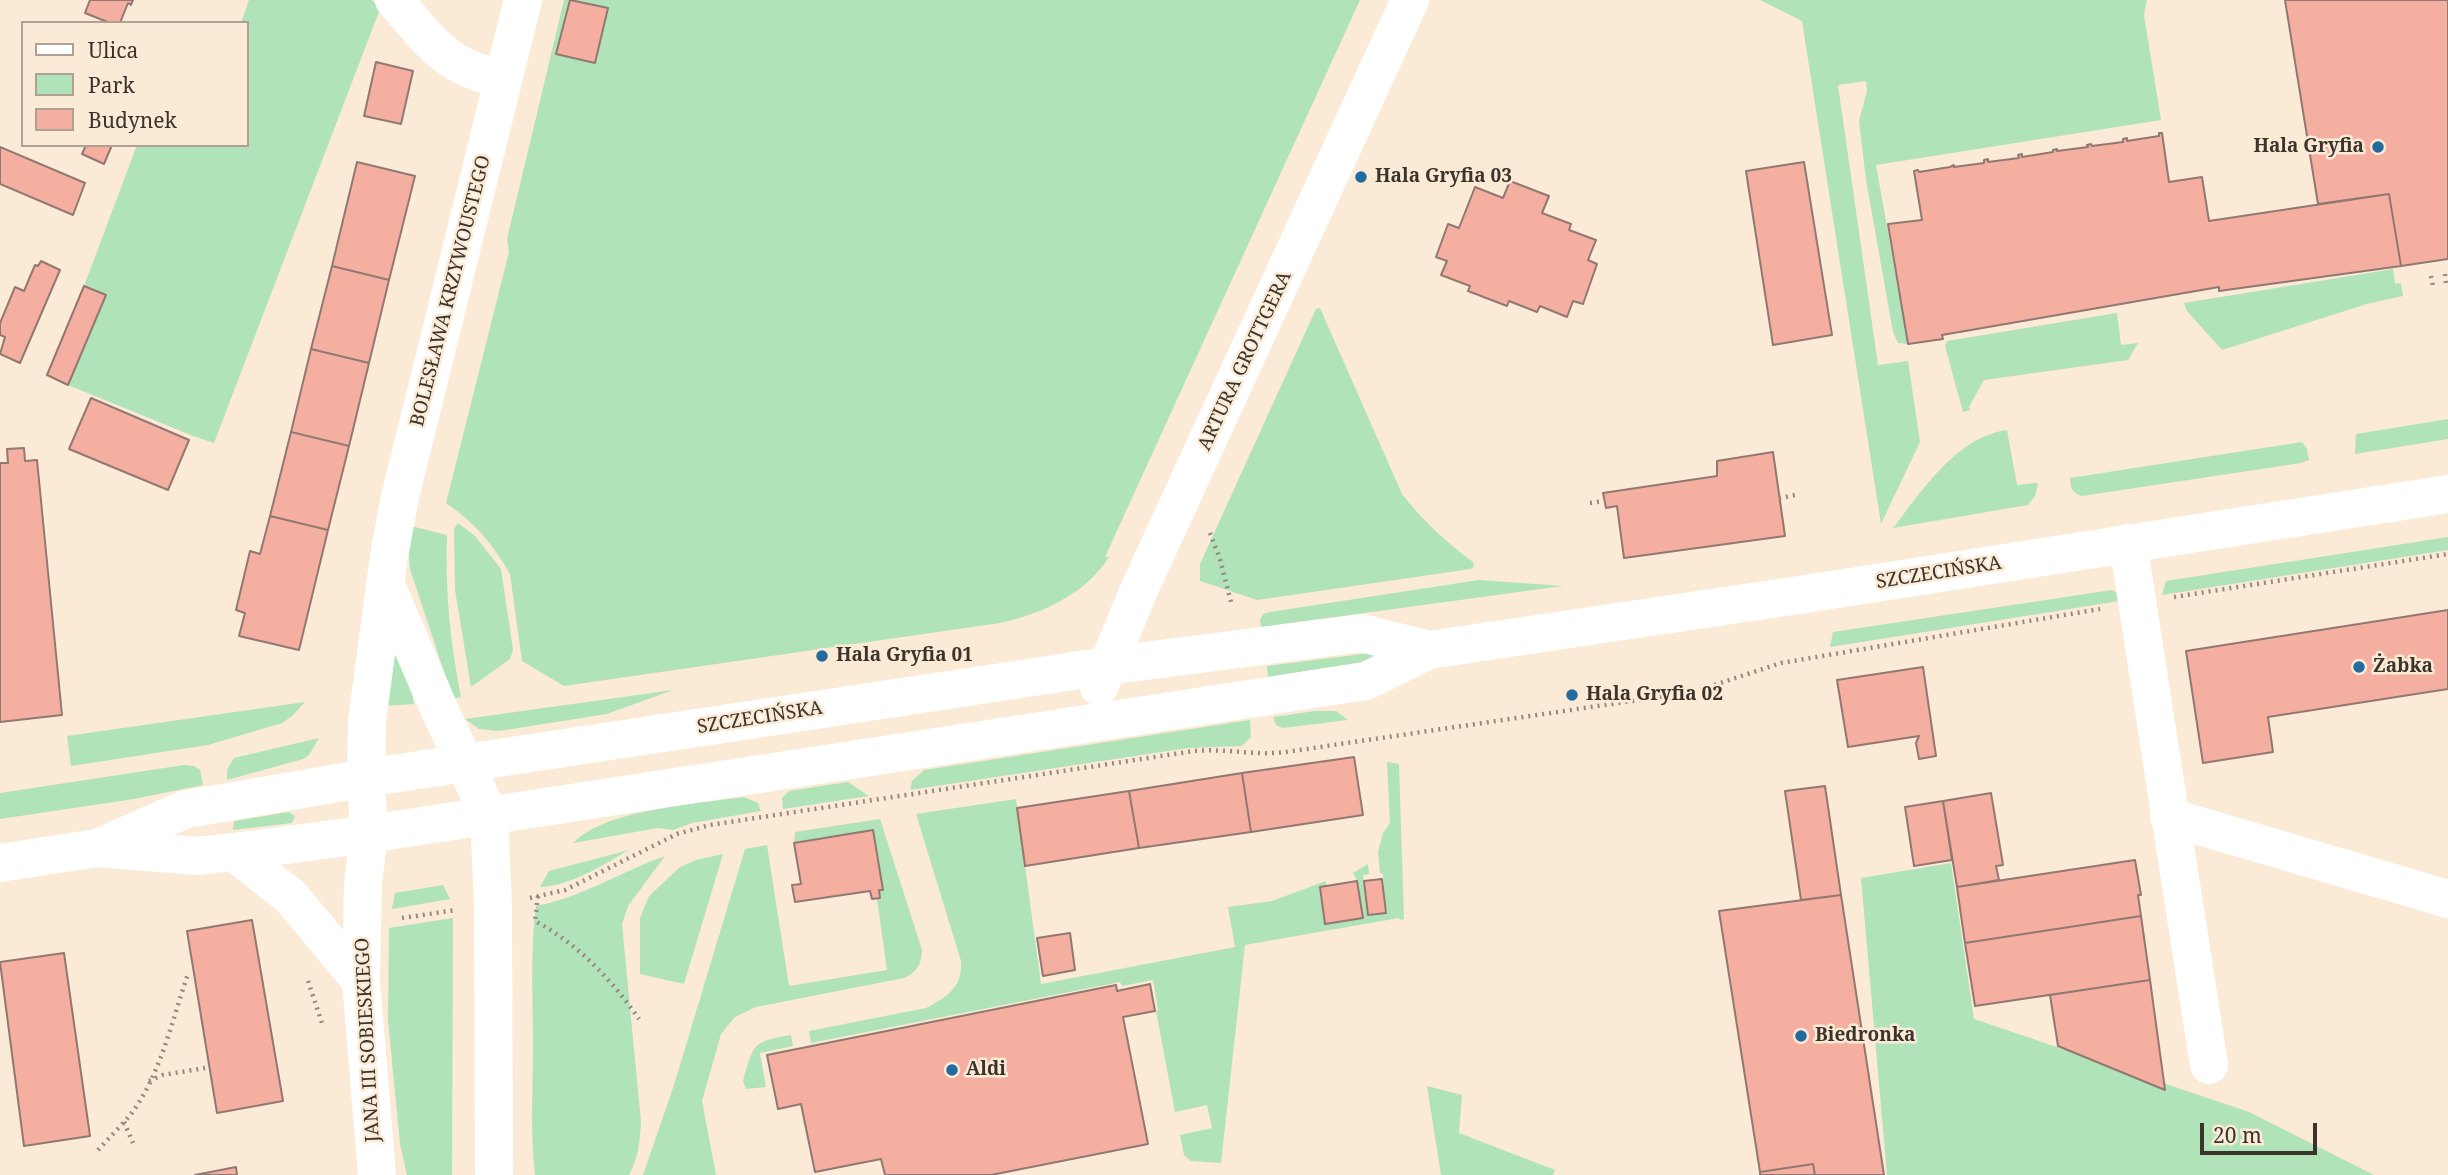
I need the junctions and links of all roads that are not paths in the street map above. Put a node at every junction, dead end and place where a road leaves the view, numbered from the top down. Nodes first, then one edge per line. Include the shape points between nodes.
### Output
1 (394, 0) edge
2 (523, 0) edge
3 (1410, 0) edge
4 (502, 80) junction
5 (2448, 494) edge
6 (2128, 543) junction
7 (385, 583) junction
8 (1429, 650) junction
9 (1107, 666) junction
10 (1085, 724) junction
11 (465, 763) junction
12 (366, 778) junction
13 (489, 815) junction
14 (2169, 817) junction
15 (369, 834) junction
16 (97, 848) junction
17 (234, 852) junction
18 (0, 863) edge
19 (2448, 899) edge
20 (361, 981) junction
21 (2209, 1065) dead end
22 (377, 1175) edge
23 (494, 1175) edge

1 - 4 street via 448,57
2 - 4 street, BOLESŁAWA KRZYWOUSTEGO
3 - 9 street, ARTURA GROTTGERA
4 - 7 street, BOLESŁAWA KRZYWOUSTEGO via 400,497
5 - 6 street, SZCZECIŃSKA
6 - 8 street, SZCZECIŃSKA
6 - 14 street
7 - 11 street
7 - 12 street, BOLESŁAWA KRZYWOUSTEGO via 369,690
8 - 9 street, SZCZECIŃSKA via 1362,632
8 - 10 street, SZCZECIŃSKA via 1366,681
9 - 10 street, ARTURA GROTTGERA
9 - 11 street, SZCZECIŃSKA
10 - 13 street, SZCZECIŃSKA
11 - 12 street, SZCZECIŃSKA
11 - 13 street
12 - 15 street, JANA III SOBIESKIEGO
12 - 16 street, SZCZECIŃSKA via 186,810
13 - 15 street, SZCZECIŃSKA
13 - 23 street
14 - 19 street
14 - 21 street
15 - 17 street, SZCZECIŃSKA
15 - 20 street, JANA III SOBIESKIEGO
16 - 17 street, SZCZECIŃSKA via 196,856
16 - 18 street, SZCZECIŃSKA
17 - 20 street via 291,897
20 - 22 street, JANA III SOBIESKIEGO

